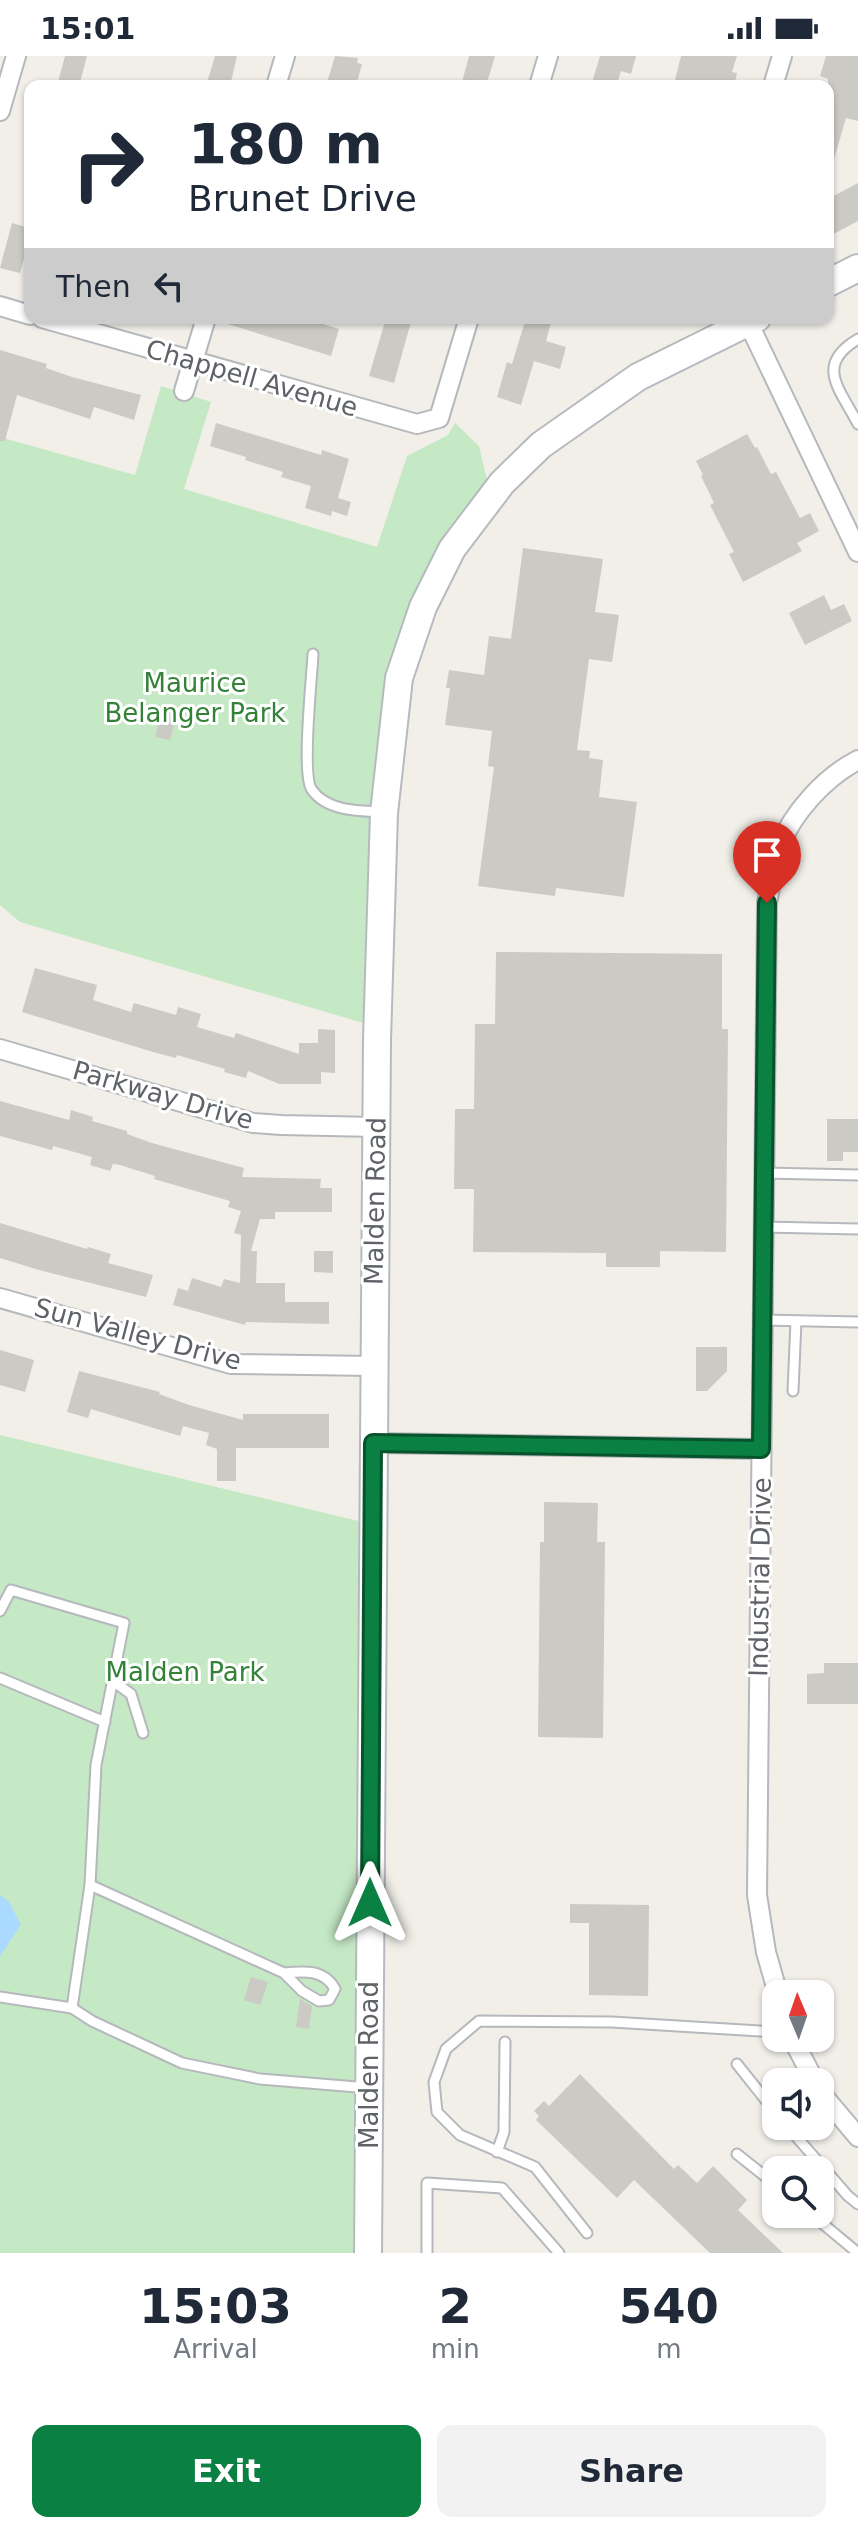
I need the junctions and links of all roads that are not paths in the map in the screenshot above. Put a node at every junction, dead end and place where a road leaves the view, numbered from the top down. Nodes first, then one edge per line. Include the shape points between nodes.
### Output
1 (16, 56) edge
2 (285, 56) edge
3 (548, 56) edge
4 (782, 56) edge
5 (278, 80) edge
6 (541, 80) edge
7 (775, 80) edge
8 (0, 111) edge
9 (858, 268) edge
10 (834, 280) edge
11 (0, 306) edge
12 (24, 313) edge
13 (63, 324) edge
14 (204, 324) edge
15 (467, 324) edge
16 (742, 324) edge
17 (752, 324) edge
18 (858, 339) edge
19 (193, 362) junction
20 (184, 391) dead end
21 (858, 424) edge
22 (858, 552) edge
23 (313, 654) dead end
24 (858, 760) edge
25 (384, 813) junction
26 (0, 1049) edge
27 (376, 1127) junction
28 (764, 1173) junction
29 (858, 1175) edge
30 (763, 1227) junction
31 (858, 1229) edge
32 (0, 1298) edge
33 (762, 1320) junction
34 (796, 1321) junction
35 (858, 1322) edge
36 (373, 1366) junction
37 (793, 1391) dead end
38 (373, 1443) junction
39 (761, 1449) junction
40 (0, 1611) edge
41 (0, 1678) edge
42 (113, 1681) junction
43 (105, 1722) junction
44 (143, 1733) dead end
45 (90, 1885) junction
46 (284, 1973) junction
47 (774, 1980) edge
48 (0, 1997) edge
49 (72, 2008) junction
50 (762, 2031) edge
51 (505, 2042) dead end
52 (737, 2064) dead end
53 (369, 2088) junction
54 (762, 2095) edge
55 (834, 2109) edge
56 (858, 2137) edge
57 (799, 2140) edge
58 (497, 2152) junction
59 (737, 2154) dead end
60 (762, 2174) edge
61 (858, 2204) edge
62 (828, 2228) edge
63 (587, 2233) dead end
64 (368, 2253) edge
65 (427, 2253) edge
66 (559, 2253) edge
67 (858, 2253) edge

1 - 8 street
2 - 5 street
3 - 6 street
4 - 7 street
9 - 10 main road
11 - 12 street
13 - 19 street, Chappell Avenue
14 - 19 street
15 - 19 street, Chappell Avenue via 439,418 417,424
16 - 25 main road, Malden Road via 638,377 541,445 502,483 452,549 423,607 399,678
17 - 22 street
18 - 21 lane via 834,360 834,376
19 - 20 street
23 - 25 lane via 311,790 346,811
24 - 28 street, Industrial Drive via 816,793 779,847 767,903
25 - 27 main road, Malden Road
26 - 27 street, Parkway Drive via 253,1123
27 - 36 main road, Malden Road
28 - 29 lane
28 - 30 street, Industrial Drive
30 - 31 lane
30 - 33 street, Industrial Drive
32 - 36 street, Sun Valley Drive via 231,1364
33 - 34 lane
33 - 39 street, Industrial Drive
34 - 35 lane
34 - 37 lane
36 - 38 main road, Malden Road
38 - 39 street
38 - 53 main road, Malden Road
39 - 47 street, Industrial Drive via 757,1895
40 - 42 lane via 11,1590 124,1623
41 - 43 lane
42 - 43 lane
42 - 44 lane via 131,1694
43 - 45 lane via 96,1765
45 - 46 lane
45 - 49 lane
46 - 46 lane via 319,2001 329,2000 335,1989 330,1979 309,1971
48 - 49 lane
49 - 53 lane via 182,2063 260,2079
50 - 58 lane via 479,2021 446,2049 434,2082 437,2112 460,2135
51 - 58 lane via 504,2132
52 - 54 lane
53 - 64 main road, Malden Road
55 - 56 street
57 - 61 lane
58 - 63 lane via 535,2167
59 - 60 lane
62 - 67 lane
65 - 66 lane via 427,2183 502,2188

